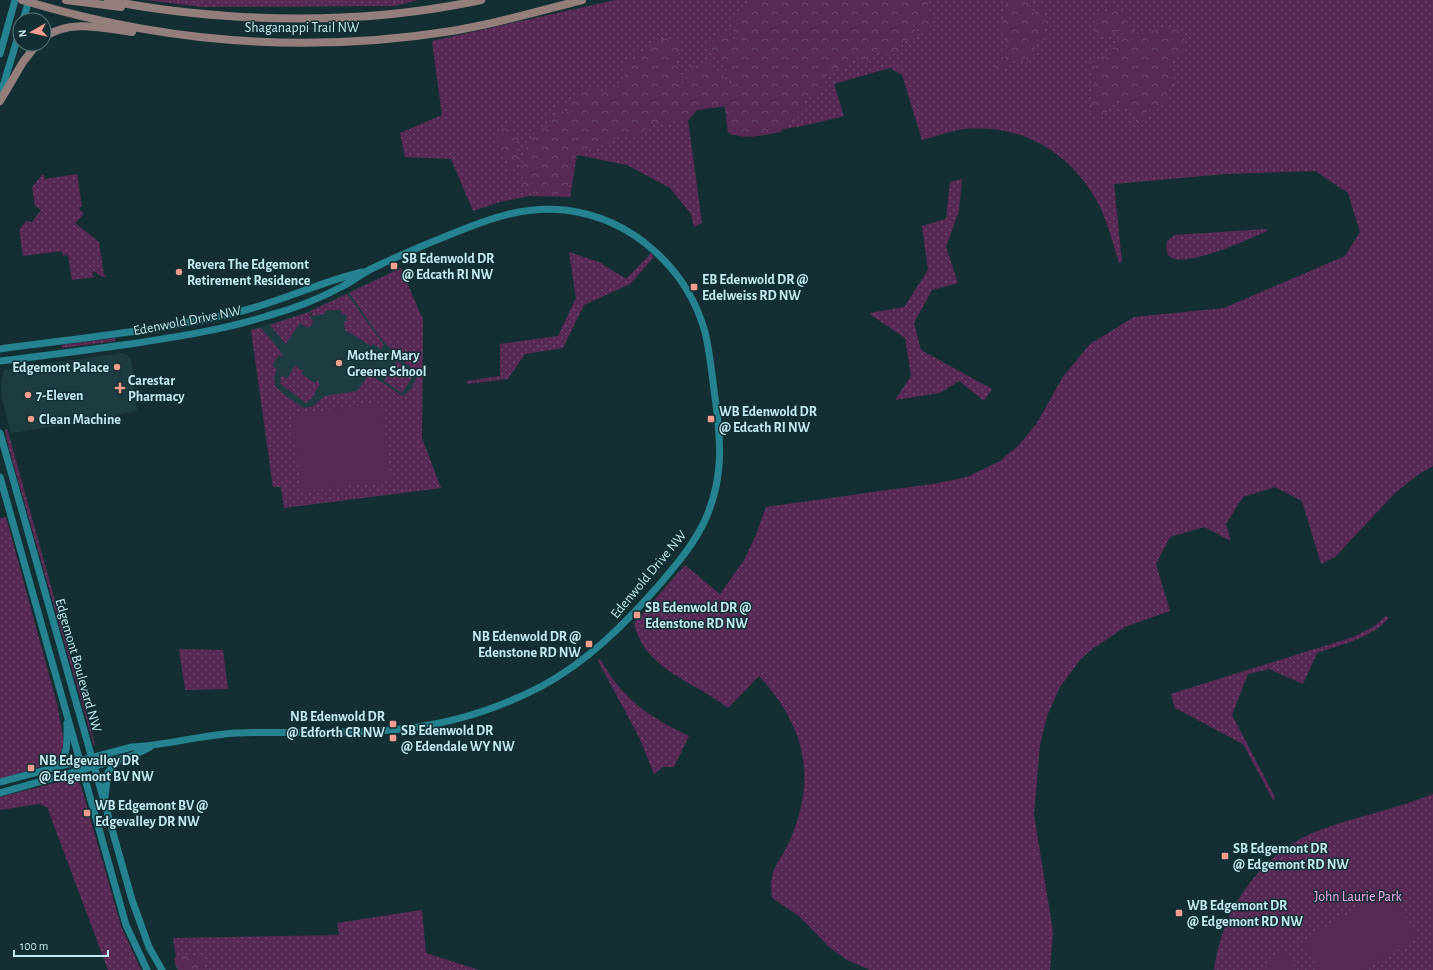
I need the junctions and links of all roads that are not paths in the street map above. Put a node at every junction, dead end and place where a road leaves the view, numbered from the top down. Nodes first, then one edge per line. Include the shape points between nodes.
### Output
1 (15, 0) edge
2 (66, 0) edge
3 (108, 0) edge
4 (480, 0) edge
5 (582, 0) edge
6 (26, 1) edge
7 (134, 6) junction
8 (24, 12) edge
9 (52, 32) edge
10 (161, 32) junction
11 (13, 52) edge
12 (31, 52) edge
13 (0, 54) edge
14 (0, 96) edge
15 (0, 101) edge
16 (368, 271) junction
17 (0, 349) edge
18 (10, 360) junction
19 (0, 361) edge
20 (0, 367) edge
21 (0, 433) edge
22 (0, 477) edge
23 (67, 712) junction
24 (152, 746) junction
25 (91, 758) junction
26 (123, 758) junction
27 (80, 761) junction
28 (58, 766) junction
29 (94, 767) junction
30 (83, 771) junction
31 (0, 782) edge
32 (0, 793) edge
33 (104, 804) junction
34 (147, 970) edge
35 (162, 970) edge

1 - 13 street
2 - 7 main road via 120,8
3 - 7 main road, Shaganappi Trail NW
4 - 7 main road, Shaganappi Trail NW via 392,15 306,20 188,13
5 - 10 main road, Shaganappi Trail NW via 454,31 396,38 318,43 248,42
6 - 8 street
6 - 10 main road, Shaganappi Trail NW via 76,16
9 - 10 main road via 68,27 84,26 154,35
11 - 14 street
12 - 15 main road
16 - 17 street, Edenwold Drive NW via 340,277 262,305 217,316 172,325
16 - 18 street, Edenwold Drive NW via 344,286 288,310 239,324 177,337
16 - 24 street, Edenwold Drive NW via 495,216 539,209 569,211 599,218 644,242 665,260 688,291 699,314 707,342 720,435 721,464 707,516 694,541 676,565 622,626 562,674 515,699 448,722 404,729 220,734
18 - 19 street, Edenwold Drive NW
18 - 20 street
21 - 25 street, Edgemont Boulevard NW
22 - 23 street, Edgemont Boulevard NW
23 - 27 street, Edgemont Boulevard NW
23 - 28 street via 67,749
24 - 25 street, Edenwold Drive NW via 132,747
24 - 26 street, Edenwold Drive NW
25 - 27 street, Edenwold Drive NW
25 - 29 street, Edgemont Boulevard NW
26 - 29 street, Edenwold Drive NW
26 - 33 street via 108,772
27 - 28 street, Edenwold Drive NW
27 - 30 street, Edgemont Boulevard NW
28 - 31 street, Edenwold Drive NW
29 - 30 street, Edenwold Drive NW
29 - 33 street, Edgemont Boulevard NW
30 - 32 street, Edenwold Drive NW
30 - 34 street, Edgemont Boulevard NW via 126,925
33 - 35 street, Edgemont Boulevard NW via 139,922

